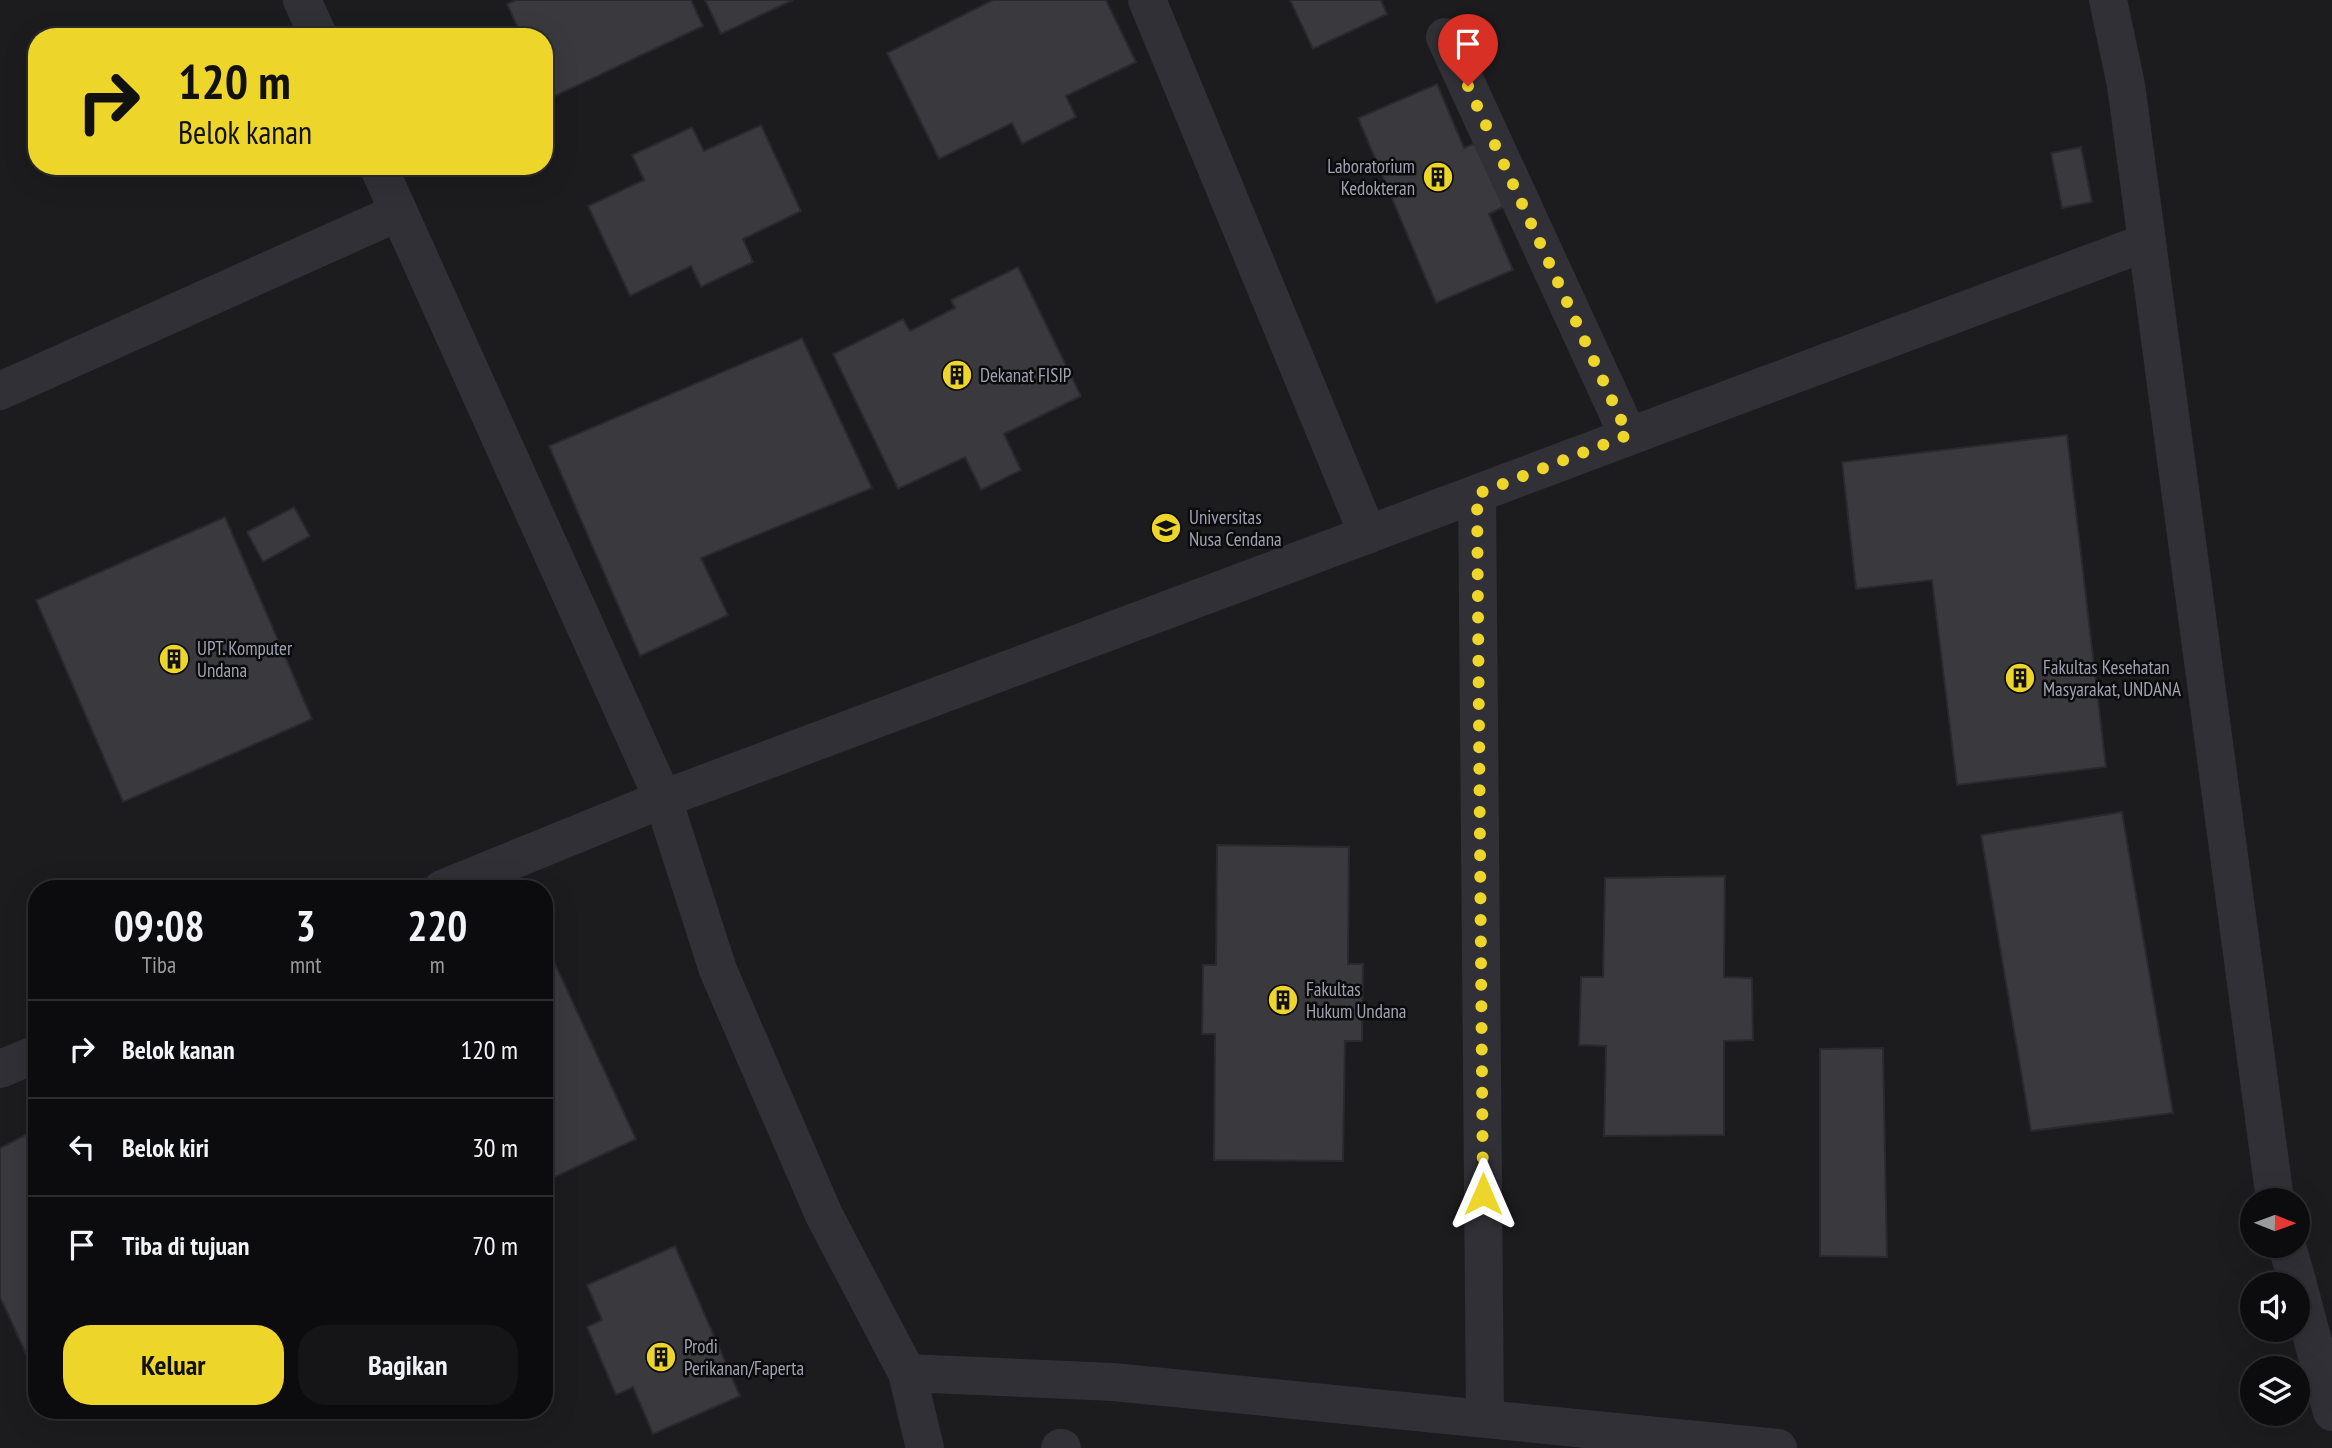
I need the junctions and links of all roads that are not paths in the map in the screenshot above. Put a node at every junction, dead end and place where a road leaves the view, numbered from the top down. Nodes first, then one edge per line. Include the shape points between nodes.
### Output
1 (302, 0) edge
2 (1147, 0) edge
3 (2108, 0) edge
4 (315, 28) edge
5 (1445, 37) dead end
6 (382, 175) edge
7 (399, 212) junction
8 (2147, 242) junction
9 (0, 391) edge
10 (1628, 435) junction
11 (1477, 494) junction
12 (1368, 535) junction
13 (663, 799) junction
14 (464, 880) edge
15 (28, 1058) edge
16 (0, 1069) edge
17 (2273, 1188) edge
18 (2310, 1330) edge
19 (907, 1373) junction
20 (2332, 1412) edge
21 (1485, 1417) junction
22 (925, 1448) edge
23 (1779, 1448) edge

1 - 4 street
2 - 12 street
3 - 8 street via 2126,85
5 - 10 street
6 - 7 street
7 - 9 street
7 - 13 street
8 - 10 street
8 - 17 street
10 - 11 street
11 - 12 street
11 - 21 street
12 - 13 street
13 - 14 street
13 - 19 street via 718,970 824,1215
15 - 16 street
18 - 20 street
19 - 21 street via 1113,1382
19 - 22 street
21 - 23 street

